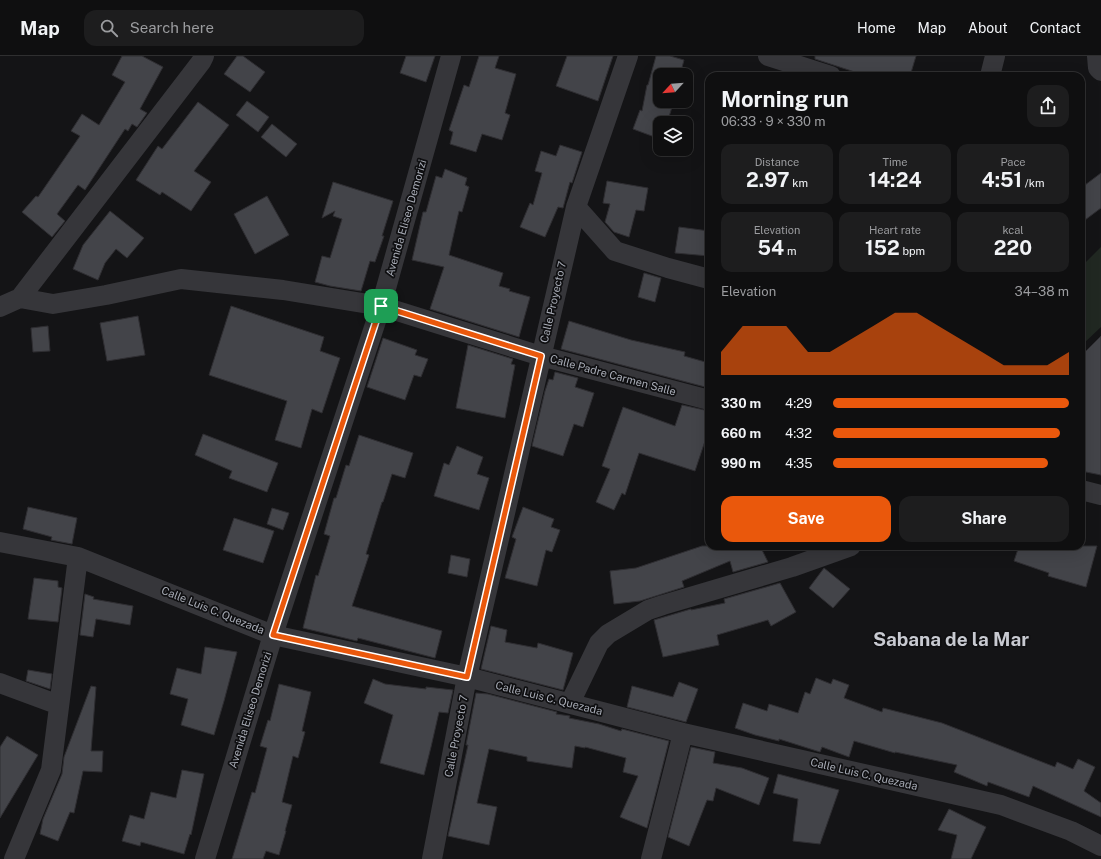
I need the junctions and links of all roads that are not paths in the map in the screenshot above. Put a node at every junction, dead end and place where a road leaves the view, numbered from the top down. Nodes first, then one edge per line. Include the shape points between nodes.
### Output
1 (204, 56) edge
2 (452, 56) edge
3 (628, 56) edge
4 (768, 56) edge
5 (995, 56) edge
6 (1097, 56) edge
7 (1101, 71) edge
8 (818, 72) edge
9 (991, 72) edge
10 (576, 207) junction
11 (705, 278) edge
12 (20, 298) junction
13 (381, 306) junction
14 (0, 307) edge
15 (541, 356) junction
16 (705, 399) edge
17 (1085, 491) edge
18 (1101, 495) edge
19 (0, 542) edge
20 (840, 550) edge
21 (78, 556) junction
22 (273, 635) junction
23 (467, 677) junction
24 (0, 683) edge
25 (570, 703) junction
26 (59, 705) junction
27 (683, 733) junction
28 (1101, 846) edge
29 (14, 859) edge
30 (205, 859) edge
31 (432, 859) edge
32 (651, 859) edge

1 - 12 street
2 - 13 street, Avenida Eliseo Demorizi
3 - 10 street, Calle Proyecto 7
4 - 8 street
5 - 9 street
6 - 7 street via 1098,68
10 - 11 street via 615,251
10 - 15 street, Calle Proyecto 7
12 - 13 street, Calle Padre Carmen Salle via 52,304 181,279 283,290
12 - 14 street
13 - 15 street, Calle Padre Carmen Salle
13 - 22 street, Avenida Eliseo Demorizi
15 - 16 street, Calle Padre Carmen Salle
15 - 23 street, Calle Proyecto 7
17 - 18 street
19 - 21 street, Calle Luis C. Quezada
20 - 25 street via 648,610 608,634 599,643
21 - 22 street, Calle Luis C. Quezada
21 - 26 street
22 - 23 street, Calle Luis C. Quezada
22 - 30 street, Avenida Eliseo Demorizi
23 - 25 street, Calle Luis C. Quezada
23 - 31 street, Calle Proyecto 7
24 - 26 street
25 - 27 street, Calle Luis C. Quezada
26 - 29 street via 51,770
27 - 28 street, Calle Luis C. Quezada via 1001,805 1071,831
27 - 32 street

